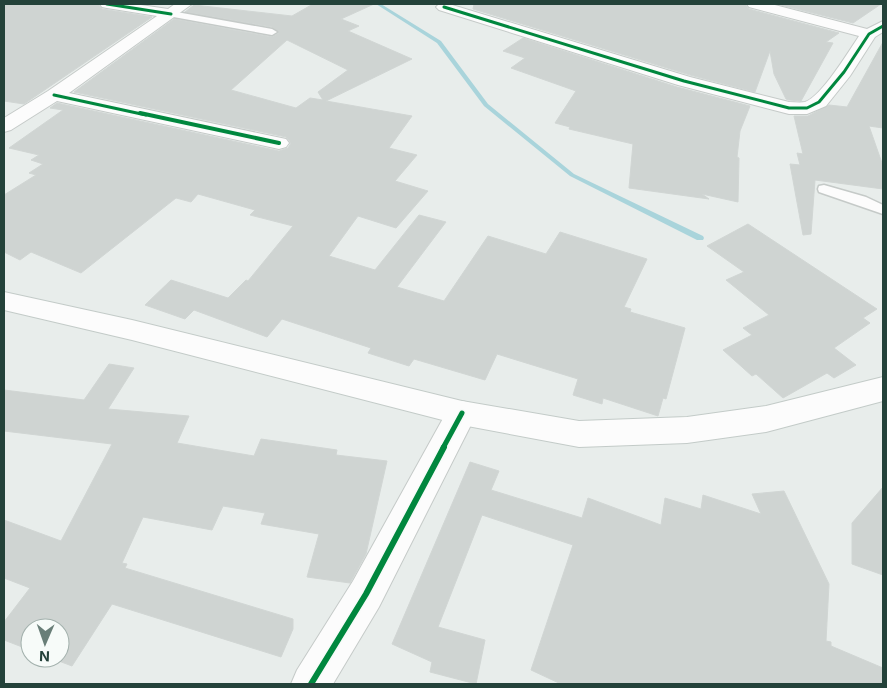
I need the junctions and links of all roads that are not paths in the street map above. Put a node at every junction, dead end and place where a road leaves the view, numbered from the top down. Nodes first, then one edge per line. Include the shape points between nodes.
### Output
1 (107, 4) edge
2 (185, 4) edge
3 (754, 4) edge
4 (444, 7) dead end
5 (171, 14) junction
6 (876, 30) edge
7 (272, 32) dead end
8 (54, 94) junction
9 (13, 113) edge
10 (4, 126) edge
11 (279, 143) dead end
12 (824, 189) dead end
13 (883, 210) edge
14 (4, 301) edge
15 (883, 389) edge
16 (462, 413) junction
17 (320, 683) edge

1 - 5 street
2 - 5 street
3 - 6 street
4 - 6 street via 684,81 790,108 807,108 819,102
5 - 7 lane
5 - 8 street
8 - 9 street
8 - 11 street
9 - 10 street
12 - 13 lane
14 - 16 street
15 - 16 street via 766,419 686,430 579,434
16 - 17 street

